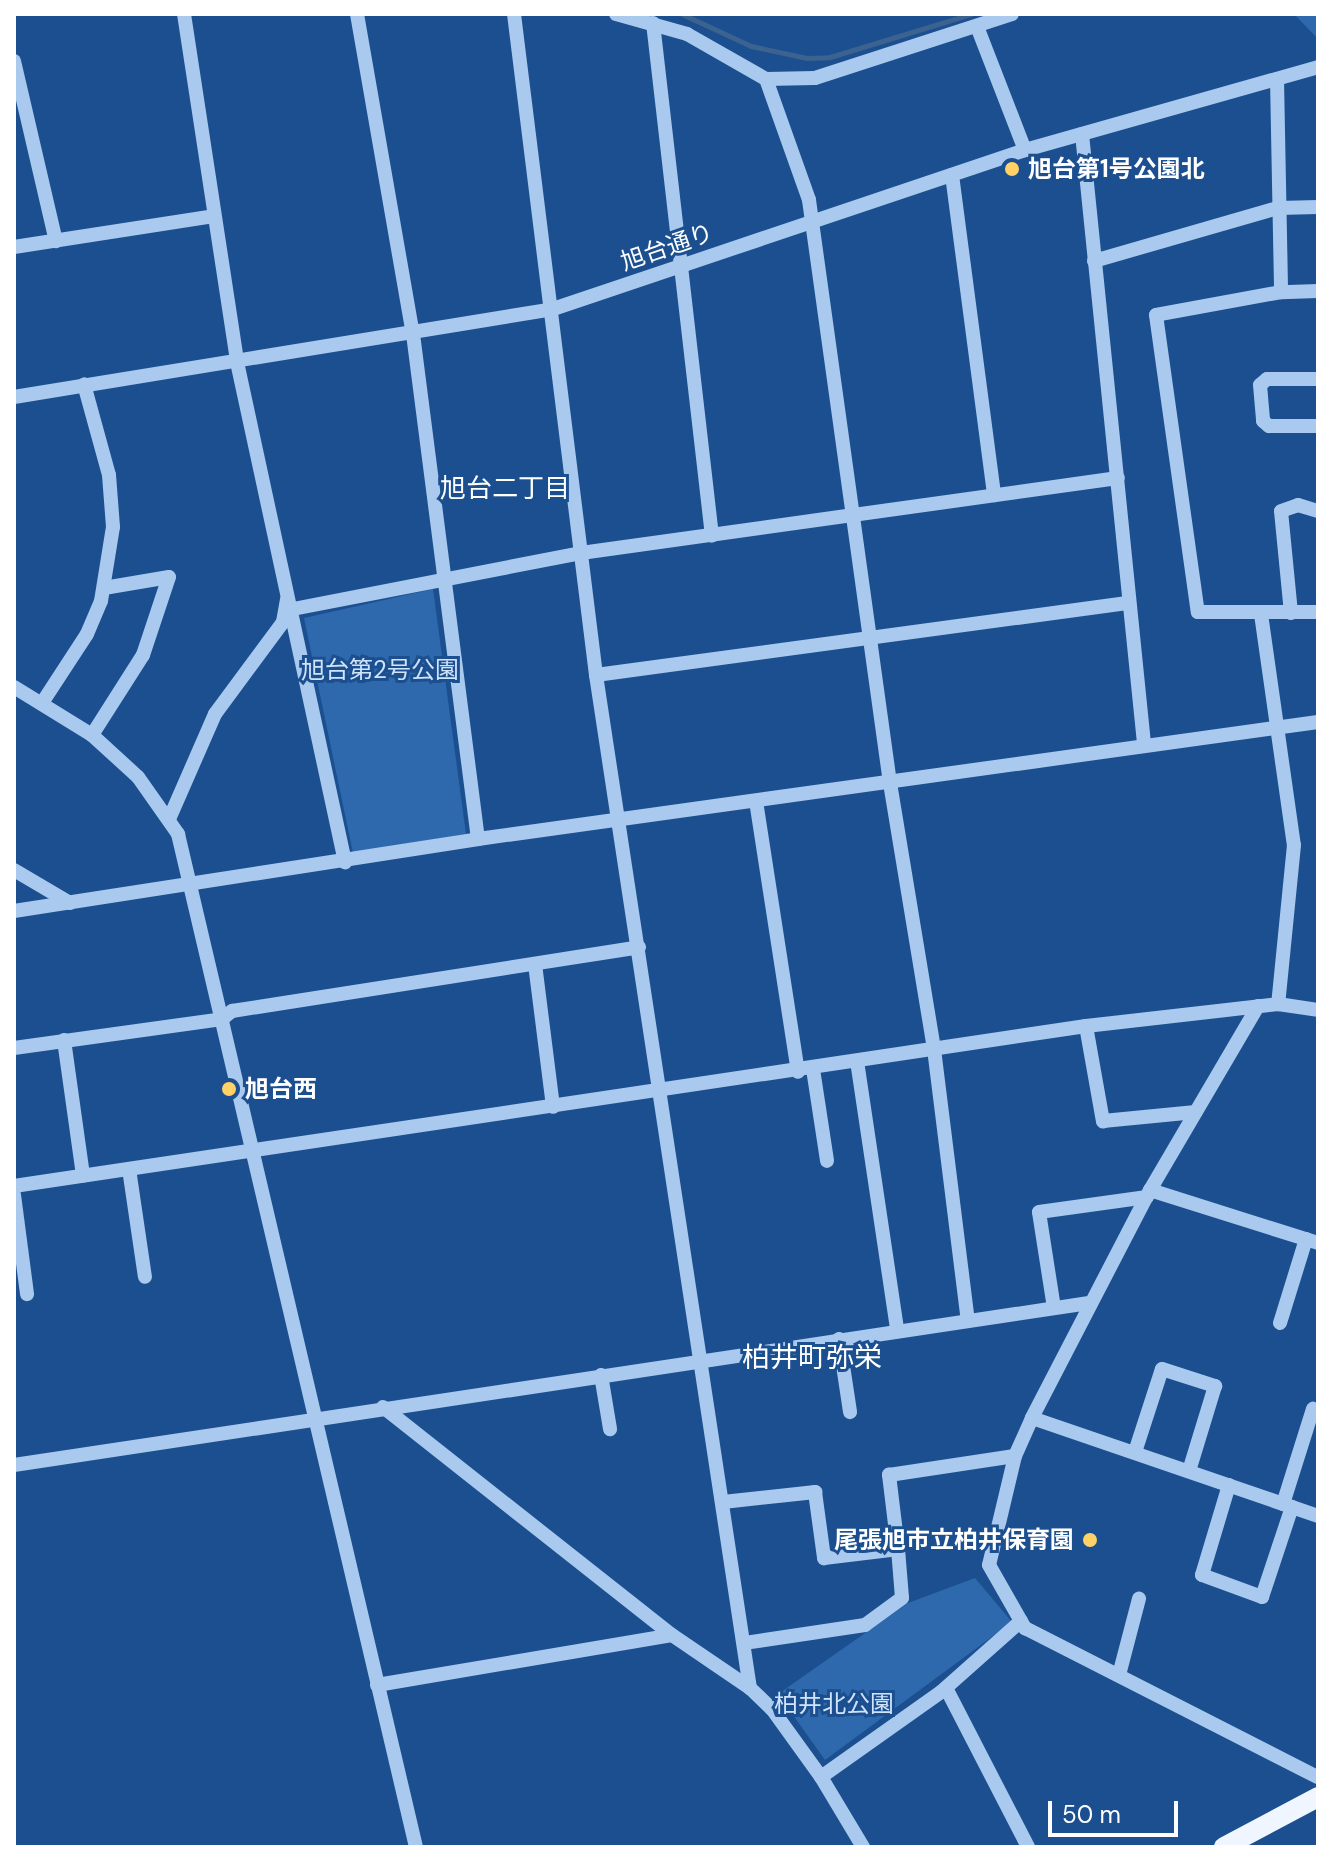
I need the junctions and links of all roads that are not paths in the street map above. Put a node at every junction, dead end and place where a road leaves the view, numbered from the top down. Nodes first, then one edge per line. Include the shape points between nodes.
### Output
1 (184, 14) edge
2 (357, 14) edge
3 (514, 14) edge
4 (616, 14) edge
5 (1012, 14) edge
6 (653, 23) junction
7 (979, 23) edge
8 (14, 61) edge
9 (1318, 67) edge
10 (766, 79) junction
11 (1277, 79) junction
12 (1082, 134) junction
13 (1025, 150) junction
14 (952, 175) junction
15 (1318, 207) edge
16 (1278, 208) junction
17 (214, 216) junction
18 (808, 221) junction
19 (56, 241) junction
20 (14, 247) edge
21 (1094, 261) junction
22 (680, 265) junction
23 (1318, 291) edge
24 (1281, 292) junction
25 (553, 309) junction
26 (413, 334) junction
27 (237, 362) junction
28 (1318, 379) edge
29 (84, 384) junction
30 (14, 397) edge
31 (1318, 426) edge
32 (1118, 478) junction
33 (994, 495) junction
34 (1318, 511) edge
35 (851, 514) junction
36 (712, 536) junction
37 (581, 553) junction
38 (443, 578) junction
39 (104, 588) junction
40 (290, 602) junction
41 (1127, 603) junction
42 (1318, 612) edge
43 (1291, 613) junction
44 (1261, 614) junction
45 (872, 639) junction
46 (596, 675) junction
47 (14, 687) edge
48 (42, 703) junction
49 (1318, 722) edge
50 (1278, 726) junction
51 (92, 735) junction
52 (1144, 743) junction
53 (890, 783) junction
54 (756, 801) junction
55 (170, 817) junction
56 (619, 820) junction
57 (478, 839) junction
58 (345, 862) junction
59 (14, 870) edge
60 (189, 882) junction
61 (70, 903) junction
62 (14, 911) edge
63 (639, 947) junction
64 (535, 964) junction
65 (1278, 1004) junction
66 (1258, 1006) junction
67 (1318, 1010) edge
68 (222, 1019) junction
69 (1086, 1026) junction
70 (64, 1040) junction
71 (14, 1048) edge
72 (934, 1049) junction
73 (857, 1061) junction
74 (805, 1071) junction
75 (660, 1090) junction
76 (553, 1107) junction
77 (1196, 1112) junction
78 (253, 1154) junction
79 (827, 1161) dead end
80 (129, 1169) junction
81 (83, 1176) junction
82 (14, 1186) edge
83 (1149, 1194) junction
84 (14, 1195) edge
85 (1312, 1241) edge
86 (145, 1277) dead end
87 (27, 1294) dead end
88 (1089, 1303) junction
89 (1054, 1308) junction
90 (968, 1321) junction
91 (1280, 1323) dead end
92 (897, 1330) junction
93 (839, 1339) junction
94 (700, 1361) junction
95 (601, 1375) junction
96 (383, 1407) junction
97 (1313, 1409) dead end
98 (850, 1412) dead end
99 (1032, 1418) junction
100 (312, 1419) junction
101 (610, 1429) dead end
102 (1135, 1452) junction
103 (1015, 1456) junction
104 (14, 1465) edge
105 (1189, 1471) junction
106 (1229, 1485) junction
107 (723, 1502) junction
108 (1288, 1506) junction
109 (1318, 1516) edge
110 (898, 1549) junction
111 (1139, 1599) dead end
112 (1021, 1621) junction
113 (672, 1635) junction
114 (745, 1643) junction
115 (1119, 1675) junction
116 (377, 1685) junction
117 (750, 1688) junction
118 (946, 1688) junction
119 (821, 1777) junction
120 (1318, 1777) edge
121 (1318, 1797) edge
122 (1252, 1839) edge
123 (416, 1847) edge
124 (863, 1847) edge
125 (1028, 1847) edge
126 (1224, 1847) edge

1 - 17 street
2 - 26 street
3 - 25 street
4 - 6 street
5 - 7 street
6 - 10 street via 687,34
6 - 22 street
7 - 10 street via 815,78
7 - 13 street
8 - 19 street
9 - 11 street, 旭台通り
10 - 18 street via 809,200
11 - 12 street, 旭台通り
11 - 16 street
12 - 13 street, 旭台通り
12 - 21 street
13 - 14 street, 旭台通り
14 - 18 street, 旭台通り
14 - 33 street
15 - 16 street
16 - 21 street
16 - 24 street
17 - 19 street
17 - 27 street
18 - 22 street, 旭台通り
18 - 35 street
19 - 20 street
21 - 32 street
22 - 25 street, 旭台通り
22 - 36 street
23 - 24 street
24 - 44 street via 1156,315 1198,612
25 - 26 street, 旭台通り
25 - 37 street
26 - 27 street, 旭台通り
26 - 38 street
27 - 29 street, 旭台通り
27 - 40 street
28 - 31 street via 1267,379 1260,385 1263,421 1269,426
29 - 30 street, 旭台通り
29 - 39 street via 109,475 113,527
32 - 33 street
32 - 41 street
33 - 35 street
34 - 43 street via 1298,505 1281,511
35 - 36 street
35 - 45 street
36 - 37 street
37 - 38 street
37 - 46 street
38 - 40 street
38 - 57 street
39 - 48 street via 87,634
39 - 51 street via 169,577 143,655
40 - 55 street via 283,622 215,714
40 - 58 street
41 - 45 street
41 - 52 street
42 - 43 street
43 - 44 street
44 - 50 street
45 - 46 street
45 - 53 street
46 - 56 street
47 - 48 street
48 - 51 street
49 - 50 street
50 - 52 street
50 - 65 street via 1294,845
51 - 55 street via 138,777
52 - 53 street
53 - 54 street
53 - 72 street
54 - 56 street
54 - 74 street
55 - 60 street
56 - 57 street
56 - 63 street
57 - 58 street
58 - 60 street
59 - 61 street
60 - 61 street
60 - 68 street
61 - 62 street
63 - 64 street
63 - 75 street
64 - 68 street via 232,1011
64 - 76 street
65 - 66 street
65 - 67 street
66 - 69 street
66 - 77 street
68 - 70 street
68 - 78 street
69 - 72 street
69 - 77 street via 1103,1121
70 - 71 street
70 - 81 street
72 - 73 street
72 - 90 street
73 - 74 street
73 - 92 street
74 - 75 street
74 - 79 street
75 - 76 street
75 - 94 street
76 - 78 street
77 - 83 street
78 - 80 street
78 - 100 street
80 - 81 street
80 - 86 street
81 - 82 street
83 - 85 street
83 - 88 street
83 - 89 street via 1039,1212
84 - 87 street
85 - 91 street
88 - 89 street
88 - 99 street
89 - 90 street
90 - 92 street
92 - 93 street
93 - 94 street
93 - 98 street
94 - 95 street
94 - 107 street
95 - 96 street
95 - 101 street
96 - 100 street
96 - 113 street
97 - 108 street
99 - 102 street
99 - 103 street
100 - 104 street
100 - 116 street
102 - 105 street
102 - 105 street via 1162,1369 1215,1386
103 - 110 street via 889,1475
103 - 112 street via 989,1565
105 - 106 street
106 - 108 street
106 - 108 street via 1202,1575 1262,1597
107 - 110 street via 815,1492 824,1558
107 - 114 street
108 - 109 street
110 - 114 street via 902,1598 865,1625
111 - 115 street
112 - 115 street
112 - 118 street
113 - 116 street
113 - 117 street
114 - 117 street
115 - 120 street
116 - 123 street
117 - 119 street via 772,1709
118 - 119 street
118 - 125 street
119 - 124 street
121 - 122 main road
122 - 126 main road

